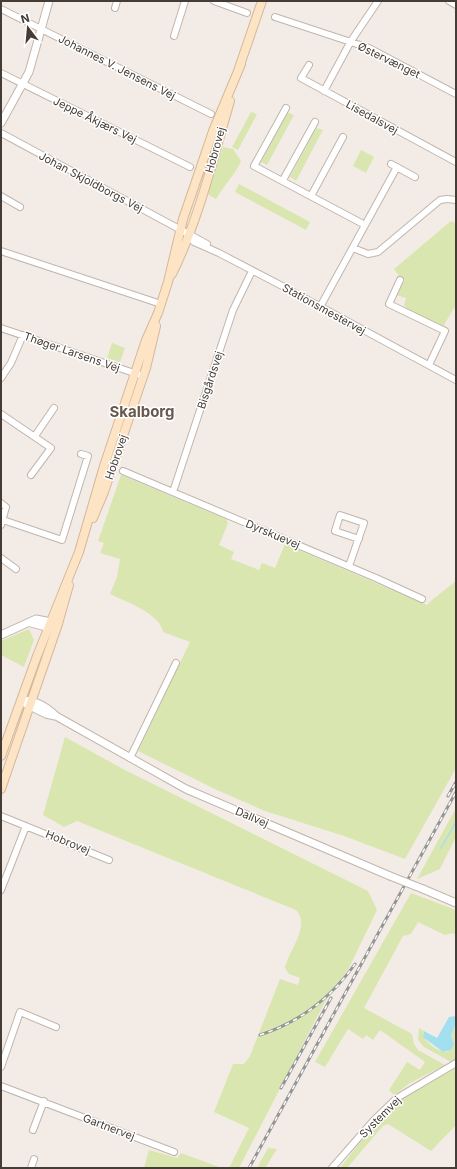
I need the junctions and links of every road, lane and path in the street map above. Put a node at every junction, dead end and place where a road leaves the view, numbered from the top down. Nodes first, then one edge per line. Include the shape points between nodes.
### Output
1 (49, 1) edge
2 (117, 1) edge
3 (185, 1) edge
4 (214, 1) edge
5 (262, 1) edge
6 (378, 1) edge
7 (449, 1) edge
8 (456, 5) edge
9 (115, 8) dead end
10 (1, 9) edge
11 (247, 13) dead end
12 (275, 17) dead end
13 (42, 29) junction
14 (174, 36) dead end
15 (351, 41) junction
16 (240, 64) junction
17 (309, 65) dead end
18 (1, 73) edge
19 (23, 85) junction
20 (324, 91) junction
21 (456, 94) edge
22 (286, 108) dead end
23 (211, 114) dead end
24 (314, 122) dead end
25 (1, 123) edge
26 (1, 133) edge
27 (343, 137) dead end
28 (456, 162) edge
29 (190, 166) dead end
30 (415, 177) dead end
31 (284, 180) junction
32 (1, 196) edge
33 (311, 196) junction
34 (456, 200) edge
35 (20, 207) dead end
36 (365, 225) junction
37 (181, 230) junction
38 (188, 235) junction
39 (353, 248) junction
40 (1, 251) edge
41 (252, 271) junction
42 (400, 280) dead end
43 (168, 282) junction
44 (161, 304) junction
45 (320, 307) junction
46 (1, 328) edge
47 (23, 336) junction
48 (429, 365) junction
49 (139, 374) junction
50 (1, 378) edge
51 (456, 380) edge
52 (54, 408) dead end
53 (1, 414) edge
54 (34, 436) junction
55 (81, 454) dead end
56 (122, 470) dead end
57 (31, 475) dead end
58 (173, 492) junction
59 (1, 503) edge
60 (2, 523) edge
61 (359, 539) junction
62 (1, 558) edge
63 (349, 566) junction
64 (16, 569) dead end
65 (422, 600) dead end
66 (53, 625) junction
67 (1, 635) edge
68 (176, 663) dead end
69 (21, 700) junction
70 (30, 703) junction
71 (1, 756) edge
72 (130, 758) junction
73 (1, 789) edge
74 (1, 816) edge
75 (26, 826) junction
76 (110, 860) dead end
77 (1, 890) edge
78 (456, 903) edge
79 (56, 1027) dead end
80 (456, 1063) edge
81 (1, 1067) edge
82 (1, 1086) edge
83 (44, 1101) junction
84 (34, 1130) dead end
85 (174, 1152) dead end
86 (34, 1160) dead end
87 (30, 1168) edge
88 (332, 1168) edge

1 - 13 street
2 - 9 street
3 - 14 street
4 - 11 street
5 - 16 main road, Hobrovej
6 - 15 street
7 - 8 street
10 - 13 street, Johannes V. Jensens Vej
12 - 15 street, Østervænget
13 - 19 street
13 - 23 street, Johannes V. Jensens Vej
15 - 20 street
15 - 21 street, Østervænget
16 - 37 main road, Hobrovej via 213,130
16 - 38 main road, Hobrovej
17 - 20 street, Lisedalsvej via 302,78
18 - 19 street, Jeppe Åkjærs Vej
19 - 25 street
19 - 29 street, Jeppe Åkjærs Vej
20 - 28 street, Lisedalsvej
22 - 31 street via 254,166
24 - 31 street
26 - 37 street, Johan Skjoldborgs Vej
27 - 33 street
30 - 36 street via 394,166
31 - 33 street
32 - 35 street
33 - 36 street
34 - 39 street via 440,200 378,252 368,254
36 - 39 street
37 - 38 street
37 - 43 main road, Hobrovej
38 - 41 street, Stationsmestervej via 194,242
38 - 43 main road, Hobrovej
39 - 45 street
40 - 44 street
41 - 45 street, Stationsmestervej
41 - 58 street, Bisgårdsvej via 233,310
42 - 48 street via 389,304 445,331
43 - 44 main road, Hobrovej
44 - 49 main road, Hobrovej via 153,341
45 - 48 street, Stationsmestervej
46 - 47 street, Thøger Larsens Vej
47 - 49 street, Thøger Larsens Vej
47 - 50 street
48 - 51 street, Stationsmestervej
49 - 66 main road, Hobrovej via 104,492
52 - 54 street
53 - 54 street
54 - 57 street via 51,448
55 - 60 street via 88,456 62,540
56 - 58 street, Dyrskuevej
58 - 63 street, Dyrskuevej
59 - 60 street via 6,507
61 - 61 street via 364,523 340,515 335,531
61 - 63 street
62 - 64 street
63 - 65 street, Dyrskuevej
66 - 67 street via 36,619
66 - 69 main road, Hobrovej
66 - 70 main road, Hobrovej
68 - 72 street
69 - 70 street, Dallvej
69 - 71 main road, Hobrovej
70 - 72 street, Dallvej
70 - 73 main road, Hobrovej
72 - 78 street, Dallvej, bridge via 186,789
74 - 75 street, Hobrovej
75 - 76 street, Hobrovej
75 - 77 street via 18,855
79 - 81 street via 20,1012
80 - 88 street, Systemvej via 396,1098
82 - 83 street, Gartnervej
83 - 84 street
83 - 85 street, Gartnervej
86 - 87 street

